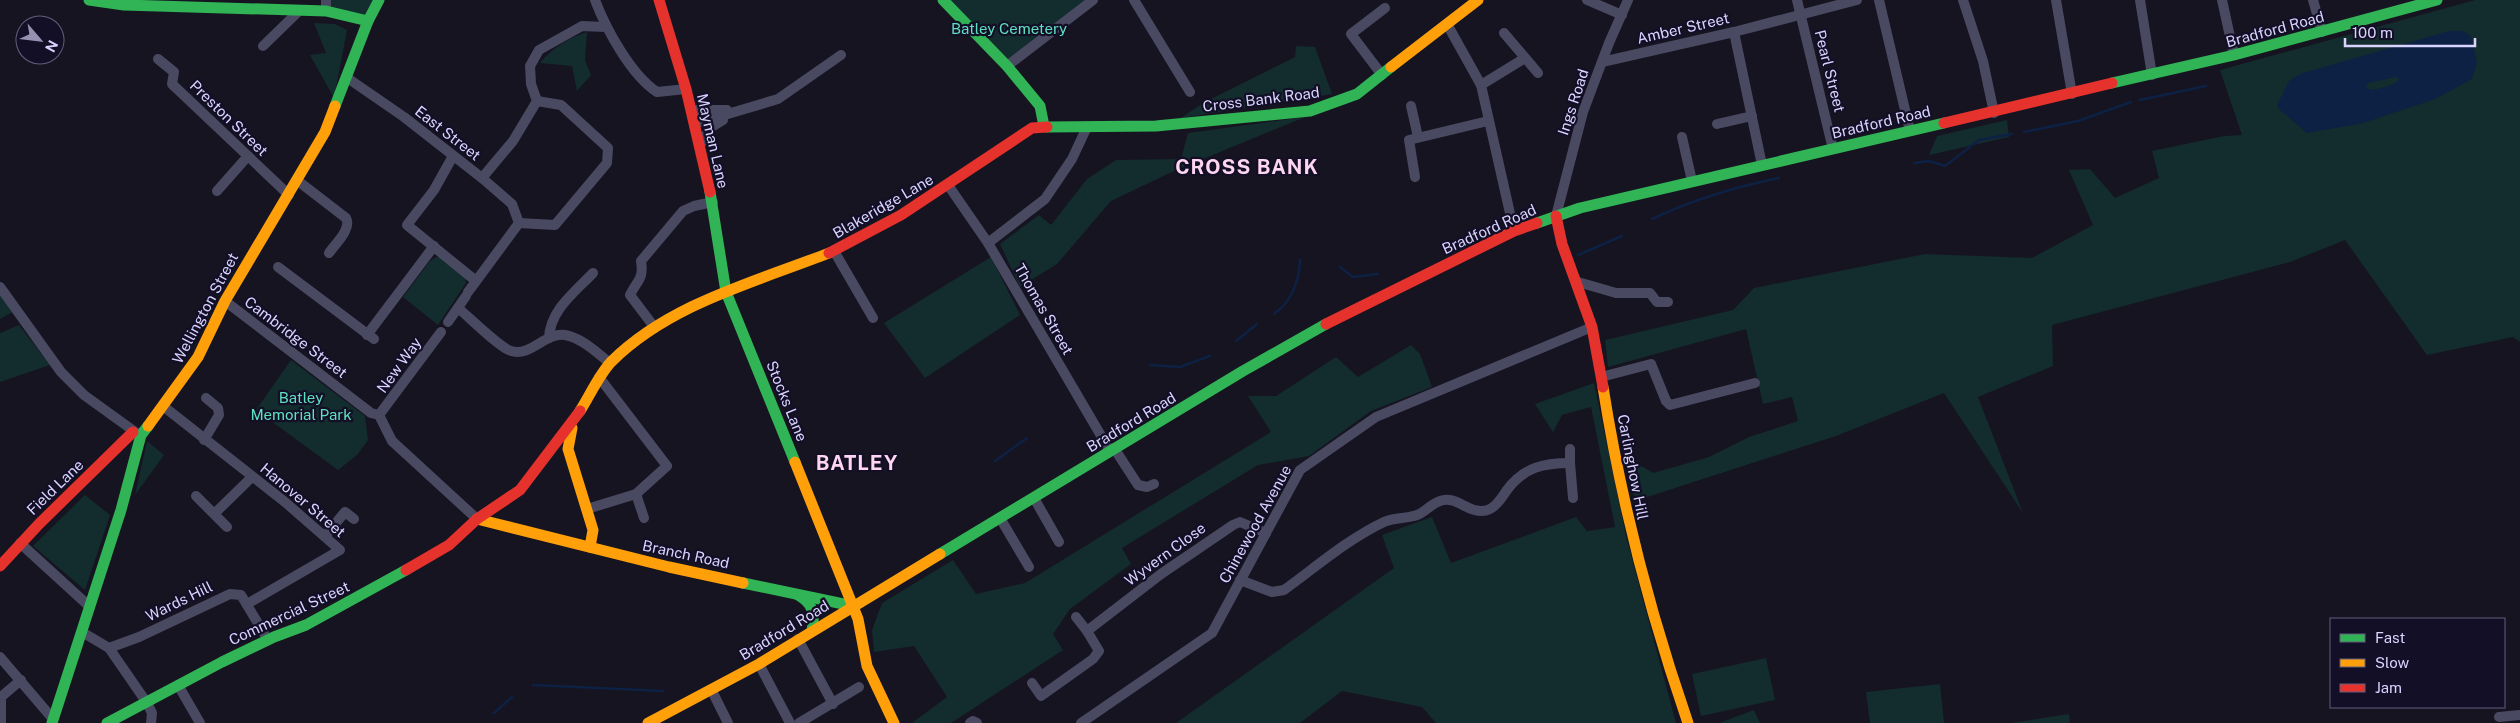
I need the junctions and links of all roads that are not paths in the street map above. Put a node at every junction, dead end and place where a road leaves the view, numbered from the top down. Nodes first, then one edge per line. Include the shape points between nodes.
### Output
1 (89, 0) edge
2 (379, 0) edge
3 (595, 0) edge
4 (658, 0) edge
5 (943, 0) edge
6 (1093, 0) edge
7 (1134, 0) edge
8 (1478, 0) edge
9 (1587, 0) edge
10 (1628, 0) edge
11 (1797, 0) edge
12 (1857, 0) edge
13 (1879, 0) edge
14 (1963, 0) edge
15 (2056, 0) edge
16 (2140, 0) edge
17 (2222, 0) edge
18 (2312, 0) edge
19 (2437, 0) edge
20 (193, 3) edge
21 (2411, 4) edge
22 (326, 5) edge
23 (1385, 8) dead end
24 (300, 10) junction
25 (1622, 15) junction
26 (1801, 15) junction
27 (368, 21) junction
28 (1447, 24) junction
29 (605, 28) junction
30 (1734, 32) junction
31 (2322, 32) junction
32 (1504, 33) dead end
33 (263, 46) dead end
34 (841, 55) dead end
35 (2234, 55) junction
36 (1524, 58) junction
37 (158, 59) dead end
38 (1602, 62) junction
39 (1007, 66) junction
40 (1538, 73) dead end
41 (1382, 75) junction
42 (2152, 75) junction
43 (346, 77) junction
44 (1481, 85) junction
45 (686, 88) junction
46 (1190, 92) dead end
47 (2072, 94) junction
48 (537, 101) junction
49 (1411, 106) dead end
50 (746, 108) junction
51 (691, 110) junction
52 (1994, 113) junction
53 (1752, 116) junction
54 (1488, 120) junction
55 (694, 124) junction
56 (1717, 124) dead end
57 (1044, 126) junction
58 (1087, 127) junction
59 (1910, 131) junction
60 (1418, 137) junction
61 (1682, 137) dead end
62 (699, 147) junction
63 (1833, 149) junction
64 (248, 156) junction
65 (453, 156) junction
66 (1762, 165) junction
67 (1415, 177) dead end
68 (482, 178) junction
69 (298, 181) junction
70 (1692, 181) junction
71 (948, 185) junction
72 (217, 191) dead end
73 (289, 196) junction
74 (712, 202) junction
75 (1556, 216) junction
76 (519, 223) junction
77 (1514, 231) junction
78 (988, 243) junction
79 (434, 246) junction
80 (834, 251) junction
81 (329, 254) dead end
82 (278, 267) dead end
83 (594, 273) dead end
84 (476, 281) junction
85 (1578, 282) junction
86 (0, 287) edge
87 (726, 292) junction
88 (225, 301) junction
89 (1668, 302) dead end
90 (458, 308) junction
91 (873, 318) dead end
92 (448, 322) dead end
93 (1592, 327) junction
94 (655, 328) junction
95 (441, 332) dead end
96 (548, 338) junction
97 (610, 363) junction
98 (599, 377) junction
99 (1601, 377) junction
100 (1755, 383) dead end
101 (206, 398) dead end
102 (163, 406) junction
103 (379, 415) junction
104 (574, 421) junction
105 (137, 434) junction
106 (204, 440) junction
107 (1570, 449) dead end
108 (1112, 450) junction
109 (1570, 463) junction
110 (572, 464) junction
111 (541, 466) junction
112 (252, 477) junction
113 (1154, 484) dead end
114 (636, 494) junction
115 (196, 496) dead end
116 (1034, 498) junction
117 (1573, 498) dead end
118 (506, 501) junction
119 (587, 509) junction
120 (214, 513) junction
121 (644, 518) dead end
122 (1000, 518) junction
123 (354, 519) dead end
124 (478, 519) junction
125 (226, 527) dead end
126 (513, 529) junction
127 (1266, 533) junction
128 (325, 536) junction
129 (1060, 542) dead end
130 (20, 543) junction
131 (590, 547) junction
132 (0, 566) edge
133 (1029, 567) dead end
134 (1240, 580) junction
135 (793, 592) junction
136 (247, 604) junction
137 (90, 606) junction
138 (853, 606) junction
139 (1076, 617) dead end
140 (1087, 630) junction
141 (812, 631) junction
142 (82, 632) junction
143 (798, 639) junction
144 (268, 640) junction
145 (109, 648) junction
146 (0, 657) edge
147 (759, 664) junction
148 (21, 680) junction
149 (1032, 682) dead end
150 (178, 686) junction
151 (859, 688) dead end
152 (712, 690) junction
153 (1, 697) edge
154 (147, 703) junction
155 (833, 704) junction
156 (2520, 715) edge
157 (2499, 717) dead end
158 (52, 721) edge
159 (2, 723) edge
160 (107, 723) edge
161 (151, 723) edge
162 (200, 723) edge
163 (648, 723) edge
164 (728, 723) edge
165 (790, 723) edge
166 (799, 723) edge
167 (894, 723) edge
168 (970, 723) edge
169 (978, 723) edge
170 (1081, 723) edge
171 (1688, 723) edge

1 - 20 street via 124,5
2 - 27 street, Wellington Street
3 - 29 street
4 - 45 street, Mayman Lane
5 - 39 street
6 - 39 street
7 - 46 street
8 - 28 street, Cross Bank Road
9 - 25 street
10 - 25 street, Ings Road
11 - 26 street, Pearl Street
12 - 26 street, Amber Street
13 - 59 street
14 - 52 street via 1984,61
15 - 47 street
16 - 42 street
17 - 35 street
18 - 31 street
19 - 21 street, Bradford Road
20 - 24 street
21 - 31 street, Bradford Road
22 - 24 street
22 - 27 street
23 - 41 street via 1351,34
24 - 33 street
25 - 38 street, Ings Road
26 - 30 street, Amber Street
26 - 63 street, Pearl Street
27 - 43 street, Wellington Street
28 - 41 street, Cross Bank Road
28 - 44 street
29 - 45 street via 646,85 656,92
29 - 48 street via 582,26 539,50 530,66 531,84
30 - 38 street, Amber Street
30 - 53 street
31 - 35 street, Bradford Road
32 - 36 street
34 - 50 street via 778,99
35 - 42 street, Bradford Road
36 - 40 street
36 - 44 street
37 - 64 street, Preston Street via 174,72 172,84
38 - 75 street, Ings Road via 1583,112
39 - 57 street via 1040,106
41 - 58 street, Cross Bank Road via 1348,98 1310,111 1156,126
42 - 47 street, Bradford Road
43 - 65 street, East Street
43 - 69 street, Wellington Street via 326,132
44 - 54 street
45 - 51 street, Mayman Lane
47 - 52 street, Bradford Road
48 - 68 street via 513,141
48 - 76 street via 561,105 608,148 607,163 555,225
49 - 60 street
50 - 51 street
50 - 55 street
50 - 62 street via 716,122
51 - 55 street, Mayman Lane
52 - 59 street, Bradford Road
53 - 56 street
53 - 66 street
54 - 60 street
54 - 77 street
55 - 62 street, Mayman Lane
57 - 58 street, Cross Bank Road
57 - 71 street, Blakeridge Lane via 1032,128
58 - 78 street via 1072,159 1045,200
59 - 63 street, Bradford Road
60 - 67 street via 1409,140
61 - 70 street
62 - 74 street, Mayman Lane
63 - 66 street, Bradford Road
64 - 72 street
64 - 73 street, Preston Street
65 - 68 street, East Street
65 - 79 street via 434,190 407,225
66 - 70 street, Bradford Road
68 - 76 street, East Street via 512,204
69 - 73 street, Wellington Street
69 - 81 street via 348,222
70 - 75 street, Bradford Road
71 - 78 street, Thomas Street
71 - 80 street, Blakeridge Lane via 905,213
73 - 88 street, Wellington Street
74 - 87 street, Mayman Lane
74 - 94 street via 683,211 642,261 640,281 630,295
75 - 77 street, Bradford Road
75 - 85 street, Carlinghow Hill via 1557,229
76 - 84 street
77 - 108 street, Bradford Road via 1347,312
78 - 108 street, Thomas Street
79 - 82 street via 370,337
79 - 84 street
80 - 87 street, Blakeridge Lane
80 - 91 street
83 - 96 street via 556,313 549,326
84 - 90 street
85 - 89 street via 1616,293 1650,293 1657,302
85 - 93 street, Carlinghow Hill
86 - 105 street via 61,372 84,395
87 - 94 street, Blakeridge Lane
87 - 138 street, Stocks Lane
88 - 102 street, Wellington Street via 198,357
88 - 103 street, Cambridge Street via 371,413
90 - 92 street
90 - 96 street via 510,350 522,352
93 - 99 street, Carlinghow Hill
93 - 127 street, Chinewood Avenue via 1376,418 1300,470
94 - 97 street, Blakeridge Lane
95 - 103 street, New Way
96 - 97 street via 563,335 577,339
97 - 98 street, Blakeridge Lane
98 - 104 street, Blakeridge Lane
98 - 114 street via 667,466
99 - 100 street via 1651,364 1670,405
99 - 171 street, Carlinghow Hill via 1636,554
101 - 106 street via 218,408 219,415
102 - 105 street, Wellington Street
102 - 106 street, Hanover Street
103 - 124 street via 392,441
104 - 110 street via 567,441
104 - 111 street, Commercial Street
105 - 130 street, Field Lane
105 - 137 street, Wellington Street
106 - 112 street, Hanover Street
107 - 109 street
108 - 113 street, Thomas Street via 1138,485 1147,487
108 - 116 street, Bradford Road
109 - 117 street
109 - 134 street via 1542,464 1520,475 1498,503 1482,512 1448,499 1440,500 1418,515 1400,516 1385,522 1360,535 1284,590 1272,592
110 - 111 street via 560,458
110 - 119 street
111 - 118 street, Commercial Street
112 - 120 street
112 - 128 street, Hanover Street
114 - 119 street
114 - 121 street
115 - 120 street
116 - 122 street, Bradford Road
116 - 129 street
118 - 124 street, Commercial Street
118 - 126 street via 506,516
119 - 131 street via 593,530
120 - 125 street
122 - 133 street
122 - 138 street, Bradford Road
123 - 128 street via 345,512
124 - 126 street, Branch Road
124 - 144 street, Commercial Street via 449,545 366,593 306,625
126 - 131 street, Branch Road
127 - 134 street, Chinewood Avenue
127 - 140 street, Wyvern Close via 1240,522 1233,525
128 - 136 street, Hanover Street via 339,552
130 - 132 street, Field Lane
130 - 137 street
131 - 135 street, Branch Road
134 - 170 street, Chinewood Avenue via 1212,633
135 - 138 street, Branch Road
135 - 141 street via 813,606
136 - 144 street
136 - 145 street, Wards Hill via 241,595 230,594
137 - 142 street, Wellington Street
138 - 141 street, Bradford Road
138 - 167 street, Stocks Lane via 867,666
139 - 140 street
140 - 149 street via 1099,651 1093,659 1041,696
141 - 143 street, Bradford Road
142 - 145 street
142 - 158 street, Wellington Street
143 - 147 street, Bradford Road
143 - 155 street
144 - 150 street, Commercial Street
145 - 154 street
146 - 148 street
147 - 152 street, Bradford Road
147 - 165 street
148 - 153 street
148 - 158 street
150 - 154 street, Commercial Street
150 - 162 street
151 - 155 street
152 - 163 street, Bradford Road
152 - 164 street
153 - 159 street
154 - 160 street, Commercial Street
154 - 161 street via 152,712
155 - 166 street
156 - 157 street
168 - 169 street

